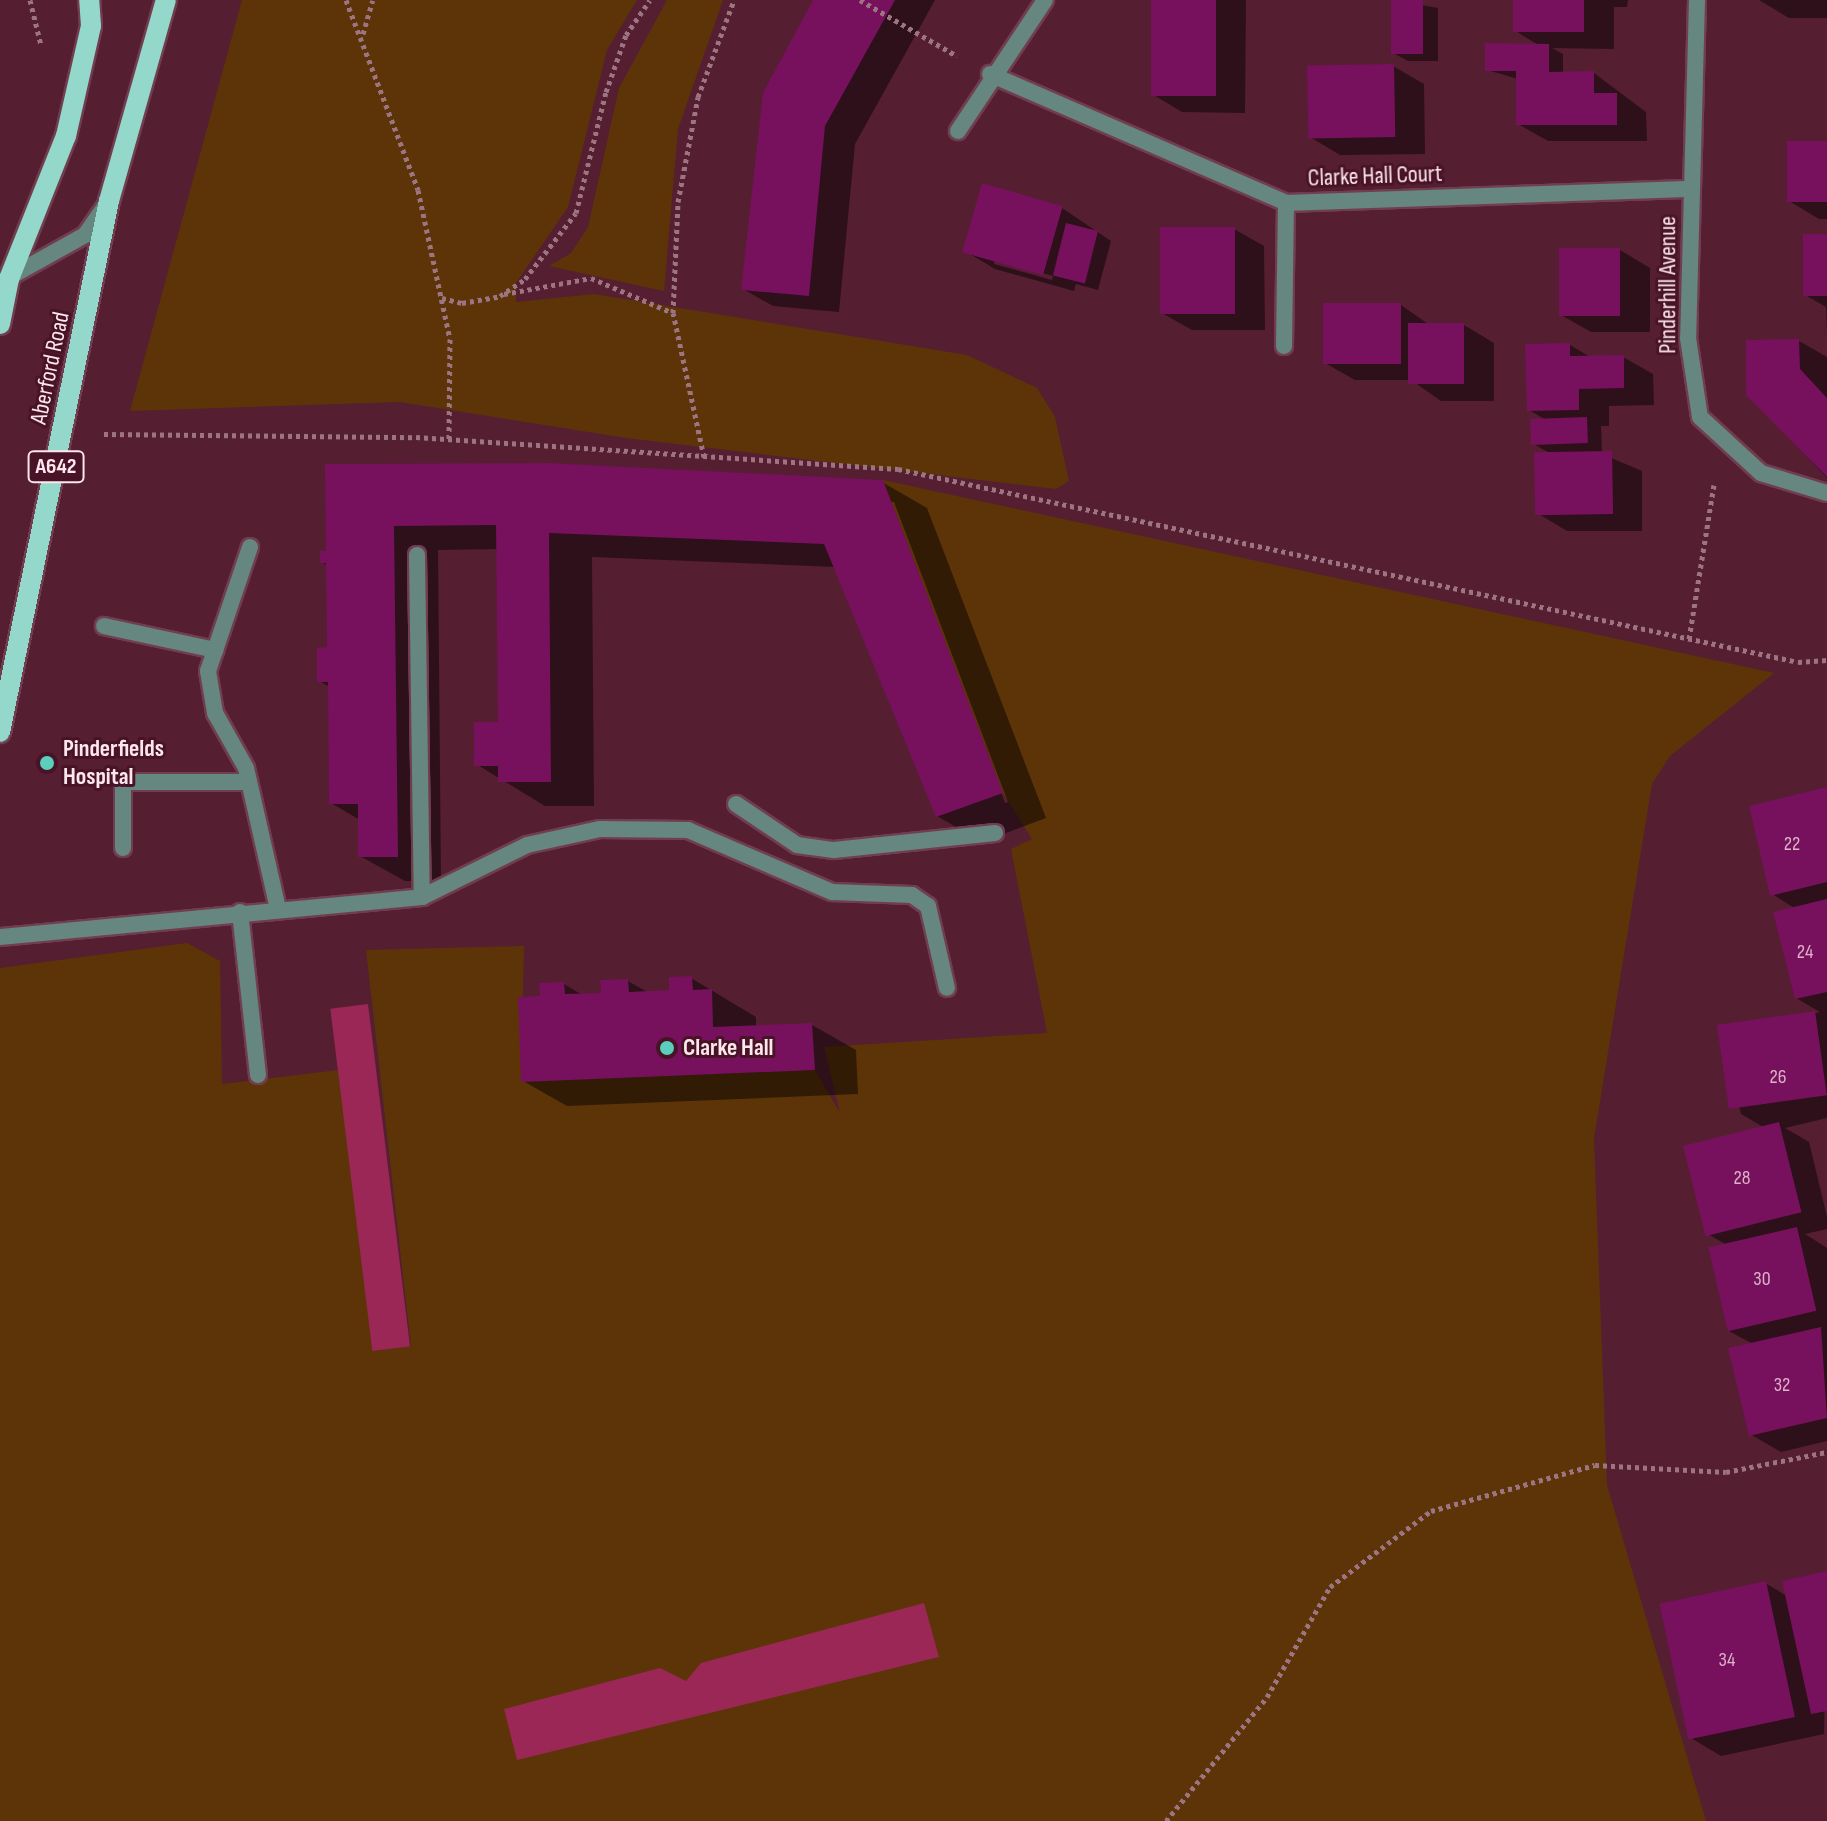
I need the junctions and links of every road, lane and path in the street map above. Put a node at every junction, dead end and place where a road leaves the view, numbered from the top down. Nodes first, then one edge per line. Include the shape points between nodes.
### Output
1 (89, 0) edge
2 (166, 0) edge
3 (346, 0) edge
4 (373, 0) edge
5 (650, 0) edge
6 (734, 0) edge
7 (860, 0) edge
8 (1045, 0) edge
9 (1697, 0) edge
10 (363, 36) junction
11 (990, 74) junction
12 (958, 131) dead end
13 (1692, 189) junction
14 (109, 201) junction
15 (1286, 203) junction
16 (4, 279) edge
17 (500, 296) junction
18 (442, 298) junction
19 (673, 313) junction
20 (1, 318) edge
21 (1284, 346) dead end
22 (449, 439) junction
23 (89, 440) dead end
24 (1721, 440) junction
25 (704, 457) junction
26 (1827, 493) edge
27 (250, 547) dead end
28 (417, 555) dead end
29 (104, 626) dead end
30 (1689, 639) junction
31 (215, 650) junction
32 (1827, 660) edge
33 (0, 732) edge
34 (249, 782) junction
35 (736, 804) dead end
36 (995, 833) dead end
37 (123, 848) dead end
38 (422, 897) junction
39 (278, 909) junction
40 (240, 912) junction
41 (0, 937) edge
42 (947, 988) dead end
43 (258, 1075) dead end
44 (1827, 1452) edge
45 (1166, 1821) edge

1 - 16 main road via 91,26 66,136
2 - 14 main road, Aberford Road / A642
3 - 10 path
4 - 10 path
5 - 17 path via 626,35 606,92 576,213 525,279
6 - 19 path via 683,159
7 - 11 path
8 - 11 street
9 - 13 street, Pinderhill Avenue
10 - 18 path via 418,190
11 - 12 street
11 - 15 street, Clarke Hall Court
13 - 15 street, Clarke Hall Court
13 - 24 street, Pinderhill Avenue via 1688,338 1700,417
14 - 16 street, Aberford Road / A642 via 85,235
14 - 33 main road, Aberford Road / A642
15 - 21 street
16 - 20 main road
17 - 18 path via 462,303
17 - 19 path via 591,278
18 - 22 path via 450,339
19 - 25 path
22 - 23 path via 101,434
22 - 25 path
24 - 26 street, Pinderhill Avenue via 1761,473
24 - 30 path
25 - 30 path via 898,469
27 - 31 street
28 - 38 street
29 - 31 street
30 - 32 path via 1798,662
31 - 34 street via 208,671 215,713
34 - 37 street via 123,782
34 - 39 street
35 - 36 street via 797,845 834,850
38 - 39 street
38 - 42 street via 527,845 600,829 688,830 832,892 912,895 928,906
39 - 40 street
40 - 41 street
40 - 43 street
44 - 45 path via 1726,1472 1595,1465 1431,1511 1330,1587 1267,1697

